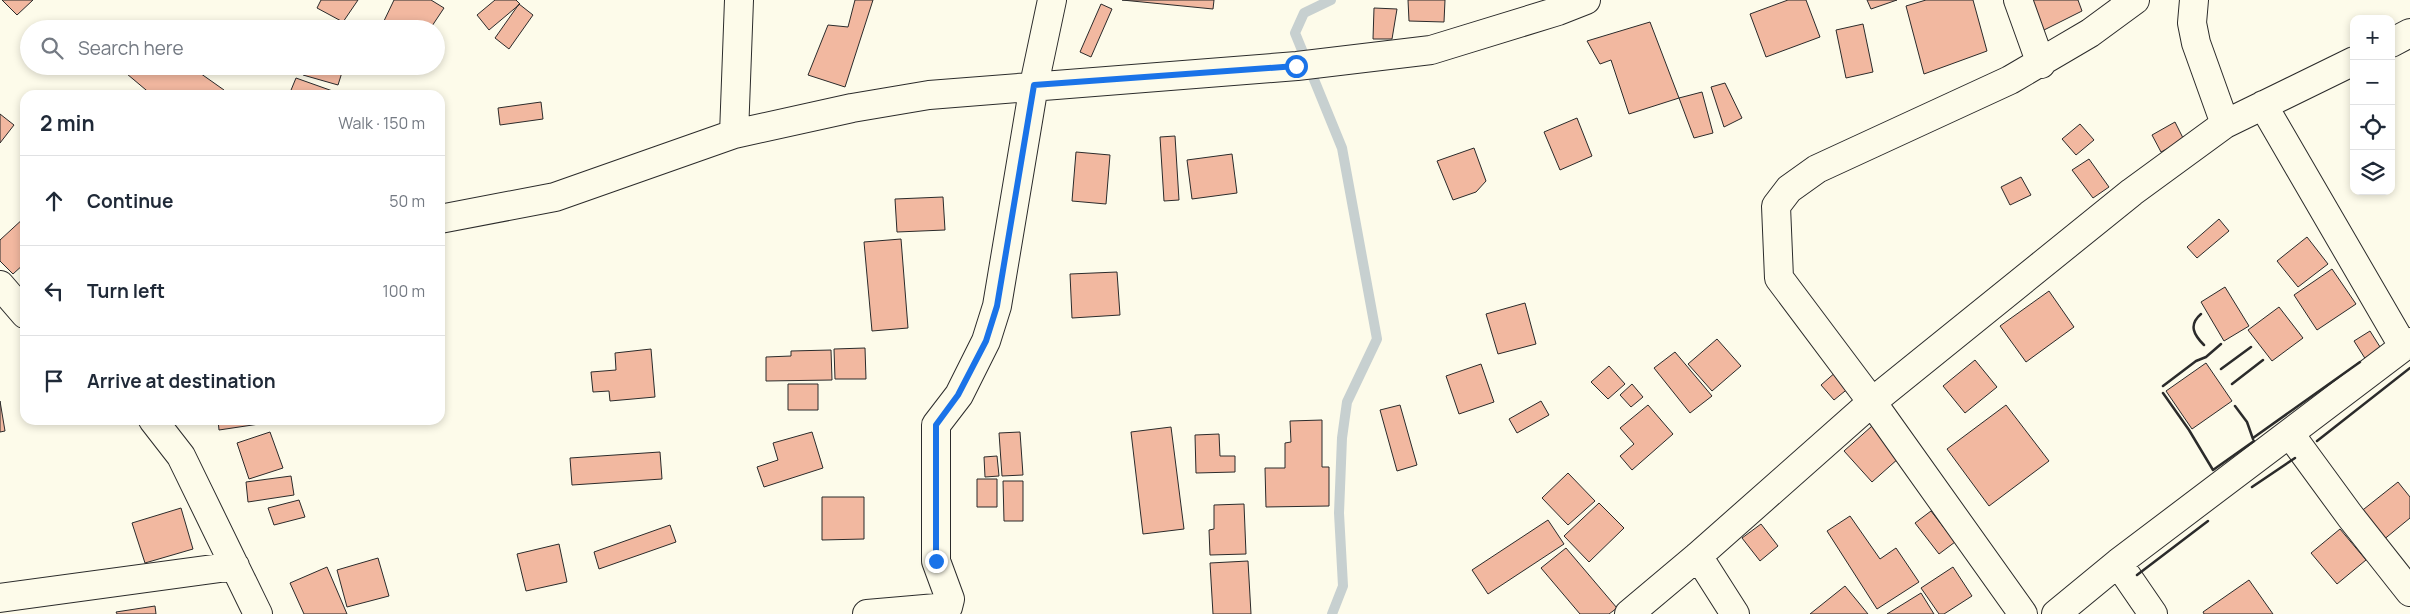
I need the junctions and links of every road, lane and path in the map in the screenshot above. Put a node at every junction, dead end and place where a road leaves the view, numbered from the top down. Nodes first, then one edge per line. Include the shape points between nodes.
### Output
1 (739, 0) edge
2 (1052, 0) edge
3 (1586, 0) edge
4 (2018, 0) edge
5 (2135, 0) edge
6 (2194, 0) edge
7 (2410, 33) edge
8 (2395, 40) edge
9 (2350, 63) edge
10 (2041, 64) junction
11 (1034, 85) junction
12 (2263, 105) junction
13 (2225, 124) junction
14 (734, 134) junction
15 (445, 218) edge
16 (0, 285) edge
17 (20, 308) edge
18 (2407, 344) edge
19 (1872, 402) junction
20 (157, 425) edge
21 (2290, 434) junction
22 (1698, 556) junction
23 (2118, 563) junction
24 (235, 566) junction
25 (2410, 592) edge
26 (0, 598) edge
27 (958, 606) edge
28 (258, 614) edge
29 (867, 614) edge
30 (1629, 614) edge
31 (1735, 614) edge
32 (2023, 614) edge
33 (2056, 614) edge
34 (2153, 614) edge

1 - 14 street
2 - 11 street
3 - 11 street via 1431,50 1296,66
4 - 10 street
5 - 10 street
6 - 13 street via 2192,24 2196,43
7 - 8 street
9 - 12 street
10 - 19 street via 1817,168 1790,189 1776,206 1779,278
11 - 14 street via 929,95
11 - 27 street via 997,306 986,341 958,395 936,425 936,561
12 - 13 street
12 - 18 street
13 - 19 street via 2132,192
14 - 15 street via 555,197
16 - 17 street
18 - 21 street
19 - 22 street
19 - 32 street
20 - 24 street via 181,456
21 - 23 street
21 - 25 street
22 - 30 street
22 - 31 street
23 - 33 street
23 - 34 street
24 - 26 street
24 - 28 street
27 - 29 street

